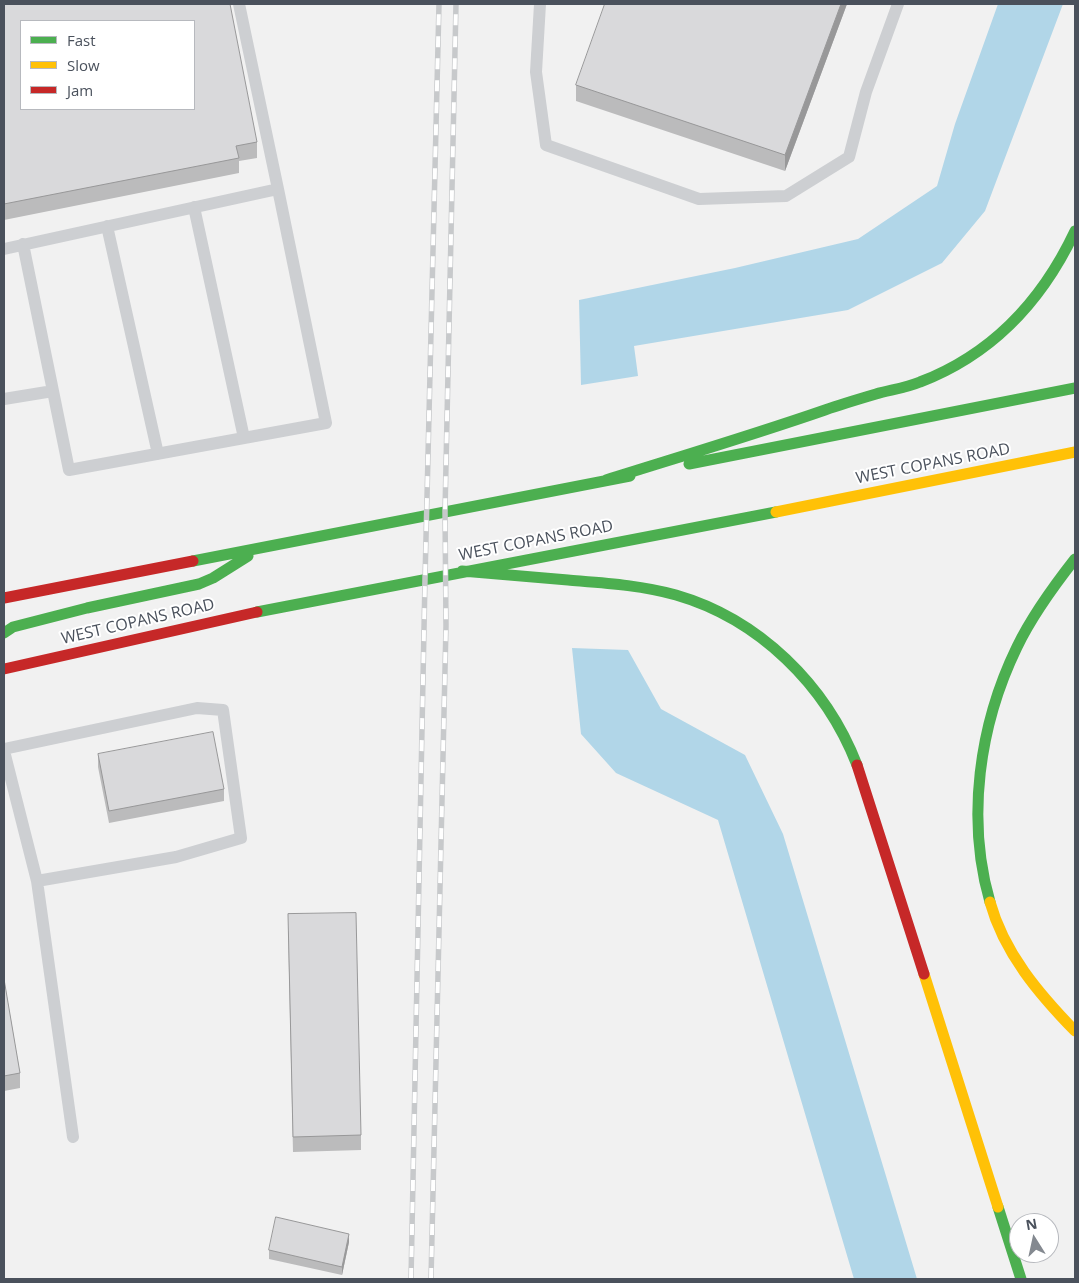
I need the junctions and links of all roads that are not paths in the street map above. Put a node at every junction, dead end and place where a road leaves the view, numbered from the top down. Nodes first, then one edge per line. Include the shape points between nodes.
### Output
1 (239, 4) edge
2 (540, 4) edge
3 (898, 4) edge
4 (278, 189) junction
5 (194, 207) junction
6 (107, 226) junction
7 (1075, 230) edge
8 (23, 244) junction
9 (4, 249) edge
10 (1075, 388) edge
11 (53, 390) junction
12 (4, 399) edge
13 (244, 438) junction
14 (1075, 452) edge
15 (158, 454) junction
16 (606, 480) junction
17 (262, 547) junction
18 (1075, 559) edge
19 (462, 571) junction
20 (4, 598) edge
21 (4, 633) edge
22 (4, 670) edge
23 (4, 750) edge
24 (37, 881) junction
25 (1075, 1031) edge
26 (73, 1137) dead end
27 (1021, 1279) edge

1 - 4 lane
2 - 3 lane via 536,72 546,145 699,199 786,196 848,157 866,92
4 - 5 lane
4 - 13 lane via 326,423
5 - 6 lane
5 - 13 lane
6 - 8 lane
6 - 15 lane
7 - 16 main road via 1056,269 1026,310 987,345 942,373
8 - 9 lane
8 - 11 lane
10 - 16 main road
11 - 12 lane
11 - 15 lane via 69,470
13 - 15 lane
14 - 19 main road, WEST COPANS ROAD
16 - 17 main road
17 - 20 main road
17 - 21 main road via 199,584 87,608 13,627
18 - 25 main road via 1044,601 1003,679 982,762 978,820 982,874 994,915 1036,988
19 - 22 main road, WEST COPANS ROAD via 247,614
19 - 27 main road via 619,584 694,601 751,630 788,662 819,696 849,745 864,787
23 - 24 lane
23 - 24 lane via 197,708 223,710 241,838 176,857
24 - 26 lane

